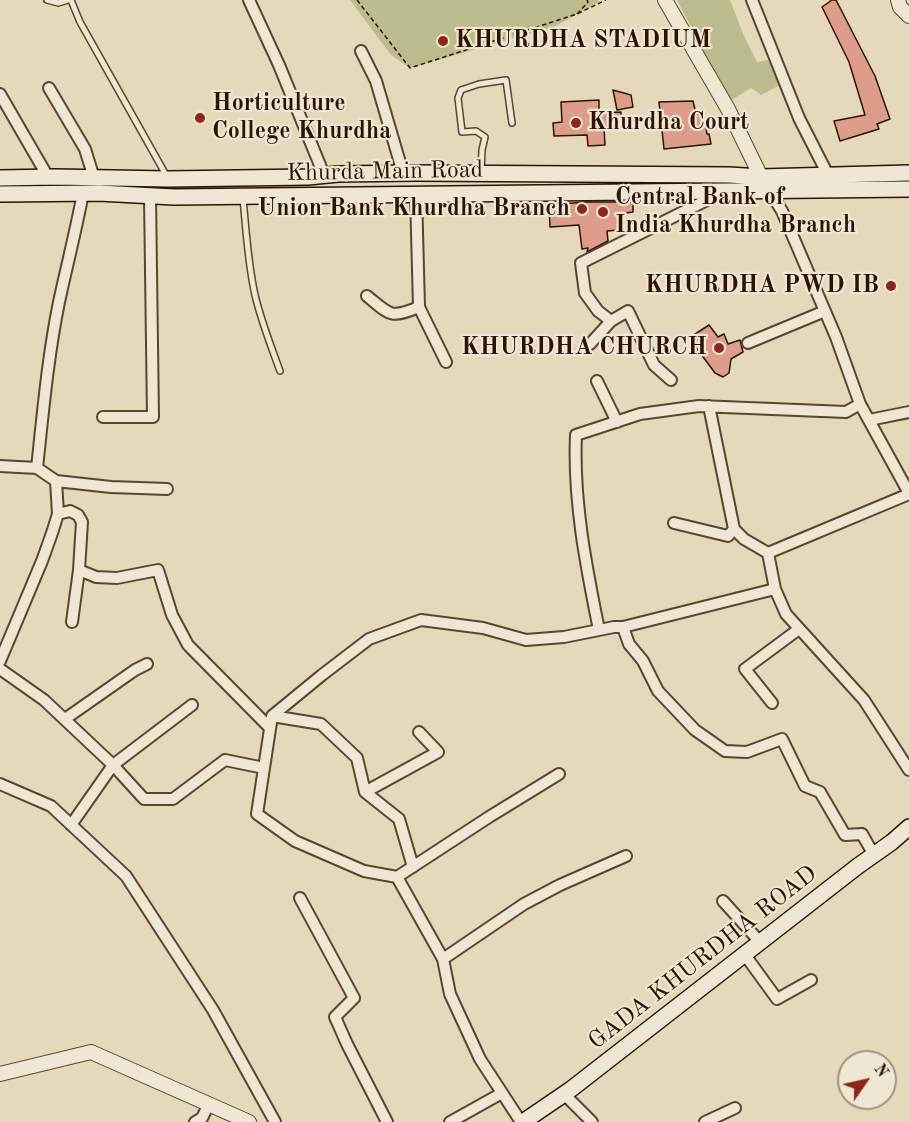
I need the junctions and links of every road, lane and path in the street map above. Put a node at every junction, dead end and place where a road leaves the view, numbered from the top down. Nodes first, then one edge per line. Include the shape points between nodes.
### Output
1 (47, 0) edge
2 (69, 0) edge
3 (249, 0) edge
4 (357, 0) edge
5 (587, 0) edge
6 (606, 0) edge
7 (665, 0) edge
8 (752, 0) edge
9 (577, 14) junction
10 (361, 51) dead end
11 (49, 88) dead end
12 (0, 94) edge
13 (512, 123) dead end
14 (403, 173) junction
15 (909, 173) edge
16 (481, 174) junction
17 (324, 175) junction
18 (828, 175) junction
19 (48, 177) junction
20 (760, 177) junction
21 (4, 178) edge
22 (94, 178) junction
23 (246, 178) junction
24 (168, 179) junction
25 (909, 189) edge
26 (770, 190) junction
27 (724, 191) junction
28 (83, 193) junction
29 (5, 194) edge
30 (416, 194) junction
31 (150, 196) junction
32 (243, 196) junction
33 (368, 296) dead end
34 (419, 307) junction
35 (825, 311) junction
36 (611, 321) junction
37 (747, 343) dead end
38 (590, 344) dead end
39 (446, 362) dead end
40 (280, 370) dead end
41 (671, 380) dead end
42 (597, 381) dead end
43 (860, 404) junction
44 (709, 406) junction
45 (909, 412) edge
46 (103, 417) dead end
47 (869, 420) junction
48 (617, 422) junction
49 (0, 466) edge
50 (37, 468) junction
51 (56, 481) junction
52 (167, 489) dead end
53 (909, 494) edge
54 (58, 514) junction
55 (674, 523) dead end
56 (734, 529) junction
57 (768, 553) junction
58 (79, 570) junction
59 (775, 589) junction
60 (72, 622) dead end
61 (623, 627) junction
62 (799, 629) junction
63 (599, 630) junction
64 (0, 661) edge
65 (147, 664) dead end
66 (0, 669) edge
67 (772, 703) dead end
68 (192, 705) dead end
69 (272, 716) junction
70 (65, 719) junction
71 (270, 728) junction
72 (419, 732) dead end
73 (113, 765) junction
74 (264, 768) junction
75 (909, 770) edge
76 (559, 774) dead end
77 (0, 784) edge
78 (365, 792) junction
79 (70, 825) junction
80 (909, 827) edge
81 (874, 855) junction
82 (626, 856) dead end
83 (413, 867) junction
84 (397, 877) junction
85 (300, 898) dead end
86 (723, 901) dead end
87 (760, 943) junction
88 (745, 955) junction
89 (443, 958) junction
90 (811, 981) dead end
91 (0, 1074) edge
92 (502, 1093) junction
93 (564, 1094) junction
94 (209, 1104) junction
95 (735, 1108) dead end
96 (195, 1122) edge
97 (249, 1122) edge
98 (275, 1122) edge
99 (387, 1122) edge
100 (450, 1122) edge
101 (522, 1122) edge
102 (592, 1122) edge
103 (705, 1122) edge

1 - 2 lane
2 - 24 lane
3 - 17 street
4 - 9 path via 410,68
5 - 9 path
6 - 9 path
7 - 20 street via 728,109
8 - 18 street via 799,117
10 - 14 street via 376,81
11 - 22 street via 85,149
12 - 19 street
13 - 16 lane via 506,80 461,90 458,98 462,132 476,131 485,137
14 - 16 main road, Khurda Main Road
14 - 17 main road, Khurda Main Road
15 - 18 main road, Khurda Main Road
16 - 20 main road, Khurda Main Road
17 - 23 main road, Khurda Main Road
18 - 20 main road, Khurda Main Road
19 - 21 main road, Khurda Main Road
19 - 22 main road, Khurda Main Road
20 - 26 street
21 - 29 main road
22 - 24 main road, Khurda Main Road
23 - 24 main road, Khurda Main Road
23 - 32 main road
25 - 26 main road, Khurda Main Road
26 - 27 main road, Khurda Main Road
26 - 35 street
27 - 30 main road, Khurda Main Road
27 - 36 street via 580,263 585,293
28 - 29 main road, Khurda Main Road
28 - 31 main road, Khurda Main Road
28 - 50 street via 59,301
30 - 32 main road, Khurda Main Road
30 - 34 street
31 - 32 main road, Khurda Main Road
31 - 46 street via 153,417
32 - 40 lane via 255,294
33 - 34 street via 390,314
34 - 39 street
35 - 37 street
35 - 43 street
36 - 38 street
36 - 41 street via 628,311 654,365
42 - 48 street
43 - 44 street via 846,412
43 - 47 street
44 - 48 street via 640,414
44 - 56 street
45 - 47 street
47 - 53 street
48 - 63 street via 576,435 580,517
49 - 50 street
50 - 51 street
51 - 52 street
51 - 54 street
53 - 57 street
54 - 58 street via 70,511 82,522
54 - 64 street
55 - 56 street via 728,536
56 - 57 street
57 - 59 street
58 - 60 street
58 - 71 street via 96,577 117,578 159,570 172,615 188,645
59 - 61 street
59 - 62 street via 786,614
61 - 63 street
61 - 81 street via 658,691 695,730 725,751 747,752 782,739 805,786 820,792 845,835 862,834
62 - 67 street via 746,669
62 - 75 street via 864,700
63 - 69 street via 526,640 483,627 421,620 369,639
65 - 70 street
66 - 70 street
68 - 73 street
69 - 71 street
69 - 78 street via 321,724 357,758
70 - 73 street
71 - 74 street
72 - 78 street via 438,752
73 - 74 street via 144,799 173,799 225,760
73 - 79 street
74 - 84 street via 257,814 295,841 364,871
76 - 83 street
77 - 79 street via 51,806
78 - 83 street via 399,819
79 - 98 street via 126,876 213,1010
80 - 81 main road, GADA KHURDHA ROAD
81 - 87 main road, GADA KHURDHA ROAD
82 - 89 street via 524,904
83 - 84 street
84 - 89 street
85 - 99 street via 354,998 335,1017
86 - 87 street
87 - 88 main road, GADA KHURDHA ROAD
88 - 90 street via 777,999
88 - 93 main road, GADA KHURDHA ROAD
89 - 92 street via 450,994 480,1059
91 - 94 street via 91,1052
92 - 100 street
92 - 101 street
93 - 101 main road, GADA KHURDHA ROAD
93 - 102 street
94 - 96 street
94 - 97 street
95 - 103 street

